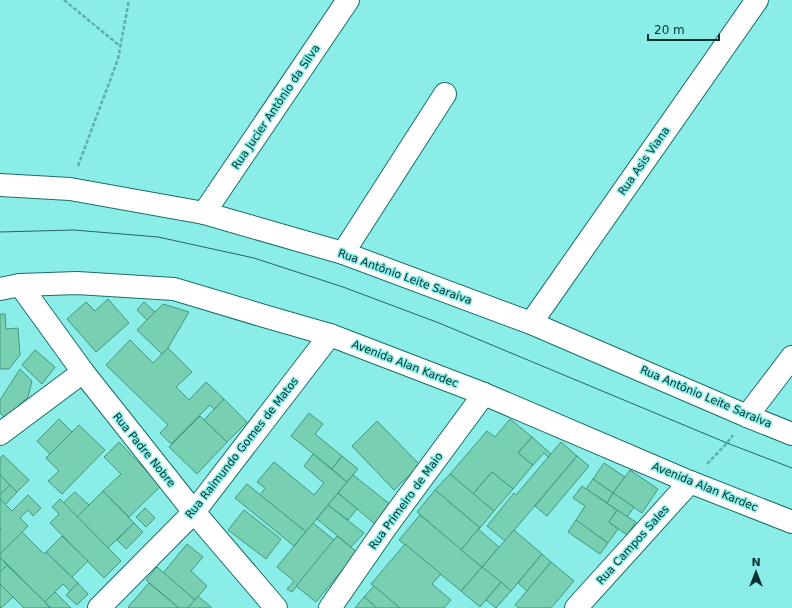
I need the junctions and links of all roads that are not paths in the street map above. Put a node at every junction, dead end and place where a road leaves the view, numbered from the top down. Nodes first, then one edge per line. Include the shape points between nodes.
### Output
1 (348, 0) edge
2 (757, 0) edge
3 (445, 94) dead end
4 (0, 185) edge
5 (204, 213) junction
6 (343, 254) junction
7 (10, 287) edge
8 (531, 323) junction
9 (330, 334) junction
10 (792, 356) edge
11 (83, 372) junction
12 (484, 394) junction
13 (747, 416) junction
14 (0, 434) edge
15 (792, 434) edge
16 (690, 482) junction
17 (194, 512) junction
18 (792, 522) edge
19 (99, 608) edge
20 (276, 608) edge
21 (330, 608) edge
22 (576, 608) edge

1 - 5 street, Rua Jucier Antônio da Silva
2 - 8 street, Rua Asis Viana
3 - 6 street
4 - 5 street, Rua Antônio Leite Saraiva via 70,189
5 - 6 street, Rua Antônio Leite Saraiva
6 - 8 street, Rua Antônio Leite Saraiva
7 - 9 street, Avenida Alan Kardec via 77,283 174,289
7 - 11 street, Rua Padre Nobre
8 - 13 street, Rua Antônio Leite Saraiva
9 - 12 street, Avenida Alan Kardec
9 - 17 street, Rua Raimundo Gomes de Matos
10 - 13 street
11 - 14 street
11 - 17 street, Rua Padre Nobre
12 - 16 street, Avenida Alan Kardec
12 - 21 street, Rua Primeiro de Maio
13 - 15 street, Rua Antônio Leite Saraiva
16 - 18 street, Avenida Alan Kardec
16 - 22 street, Rua Campos Sales
17 - 19 street, Rua Raimundo Gomes de Matos
17 - 20 street, Rua Padre Nobre

